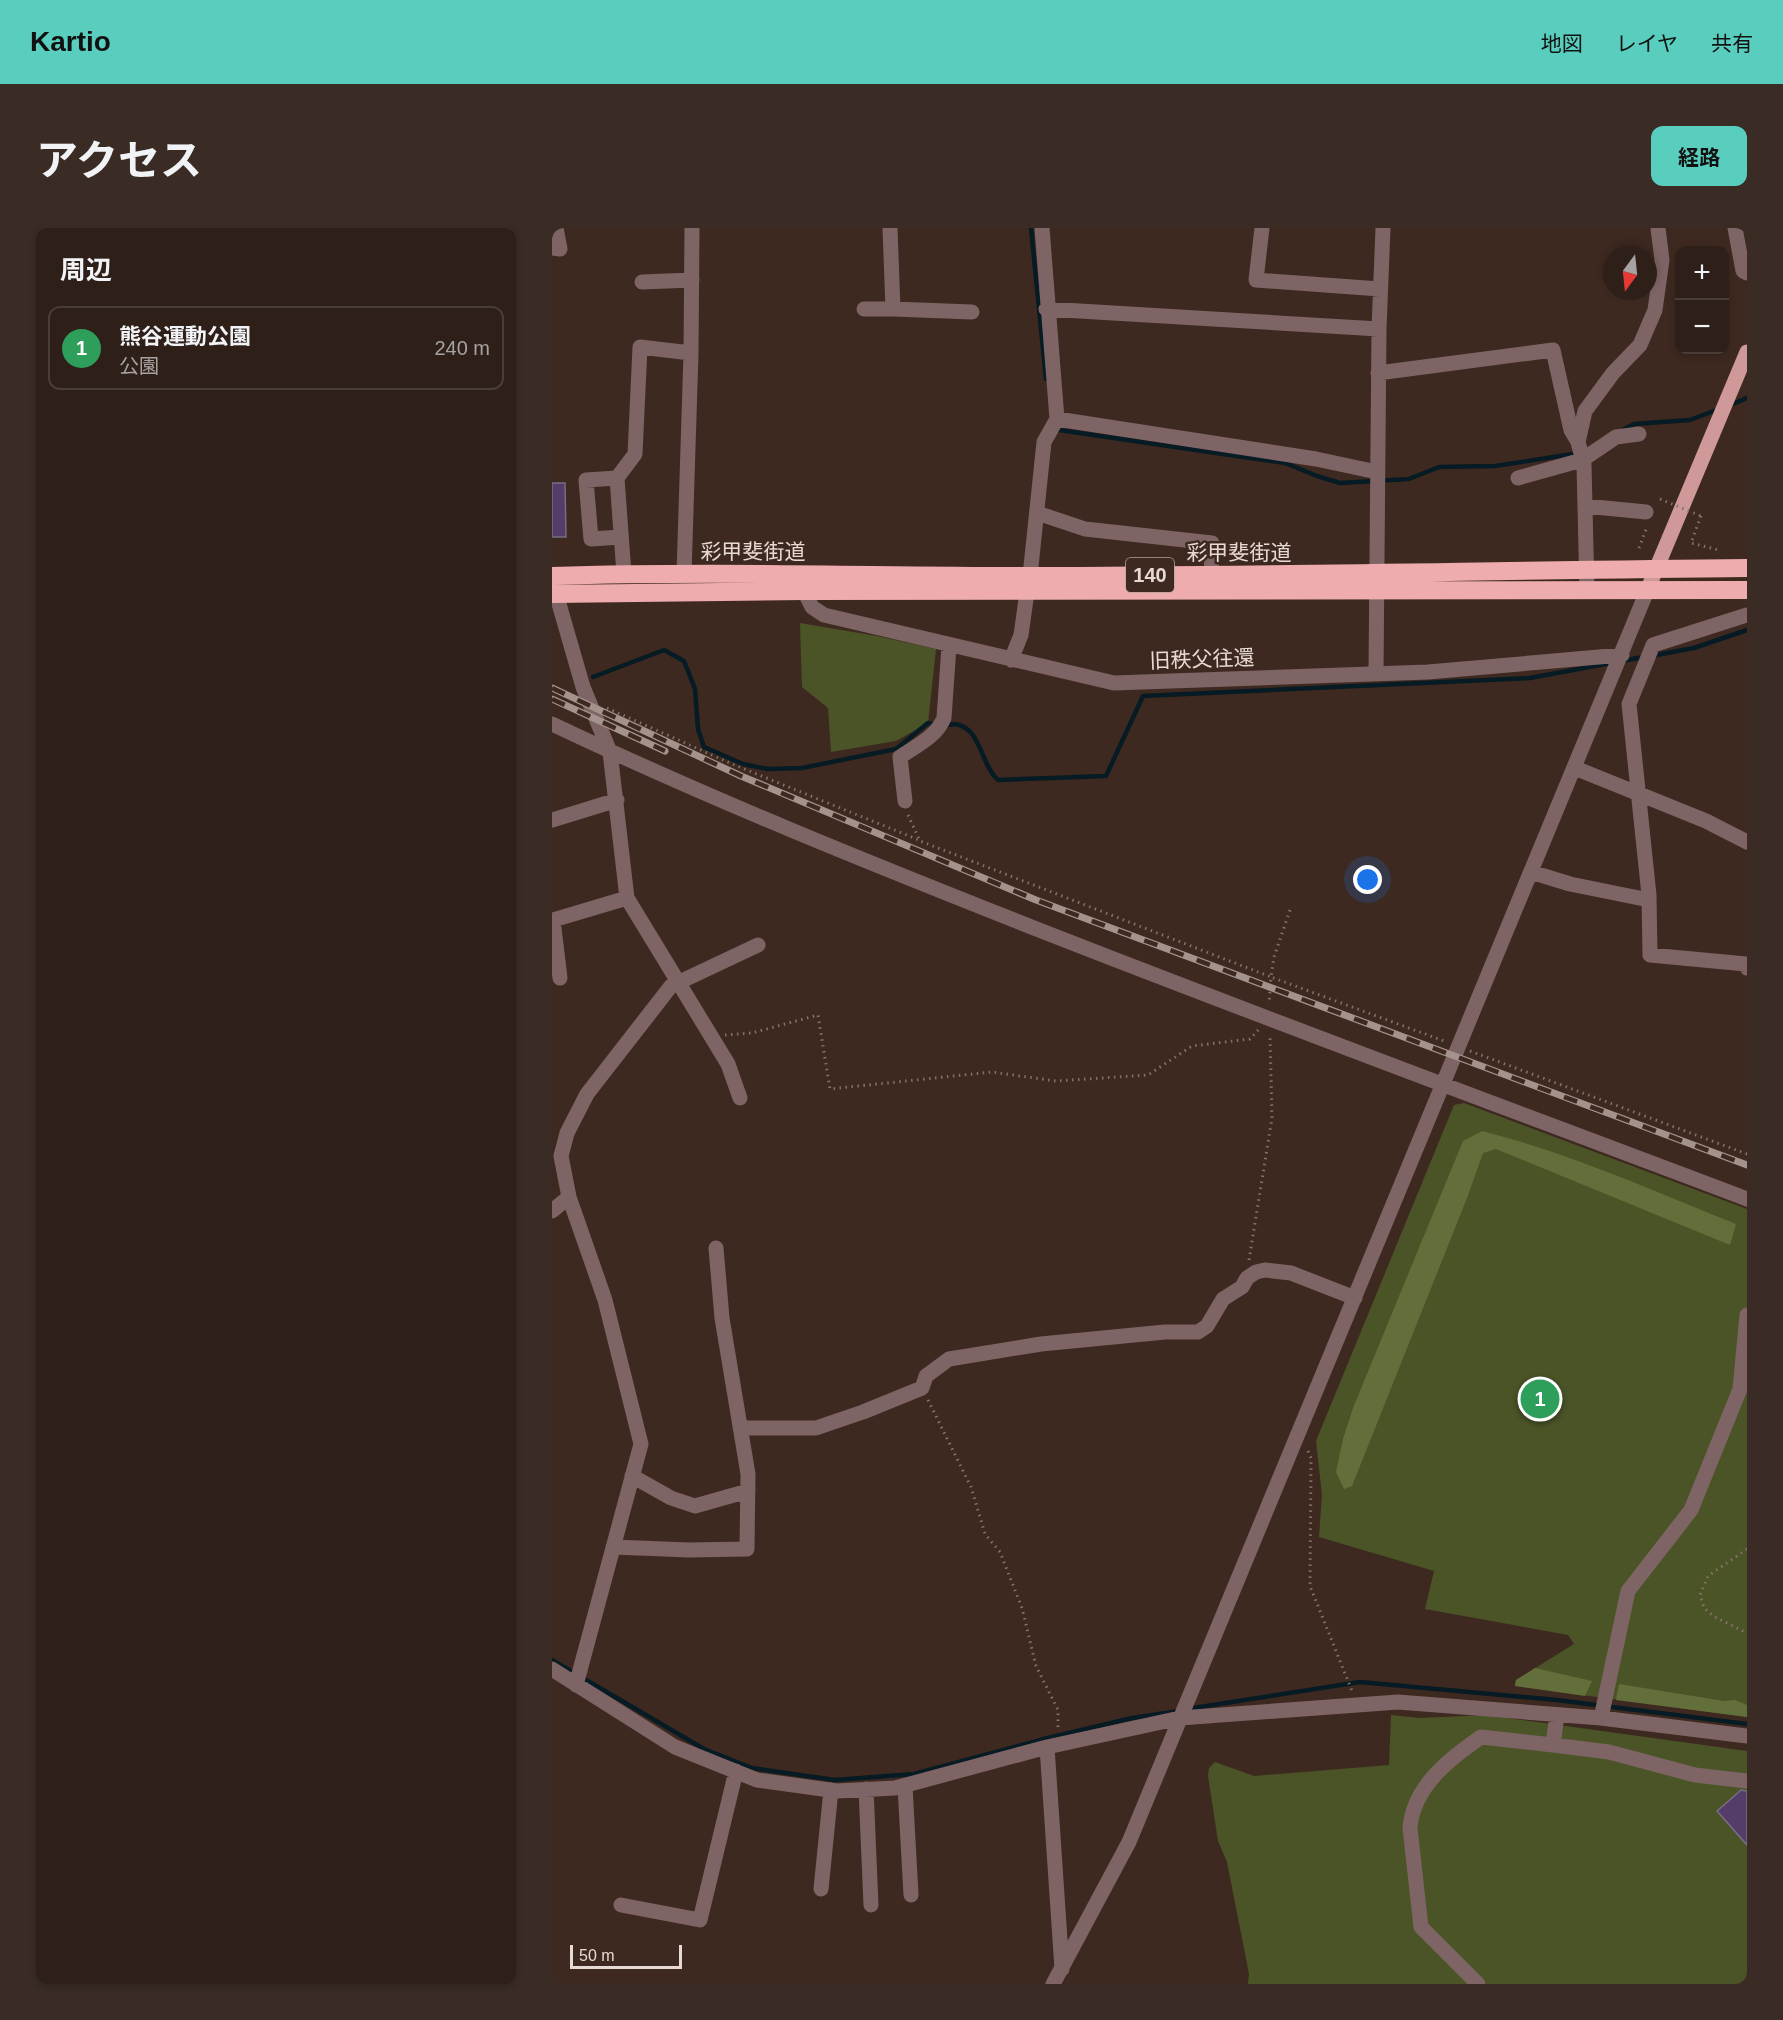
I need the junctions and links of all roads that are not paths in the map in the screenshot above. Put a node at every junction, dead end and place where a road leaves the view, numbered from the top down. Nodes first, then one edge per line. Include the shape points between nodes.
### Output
1 (556, 228) edge
2 (692, 228) edge
3 (890, 228) edge
4 (1041, 228) edge
5 (1262, 228) edge
6 (1380, 228) edge
7 (1658, 228) edge
8 (1735, 228) edge
9 (552, 248) edge
10 (1745, 272) edge
11 (692, 280) junction
12 (642, 282) dead end
13 (1380, 289) junction
14 (864, 309) dead end
15 (893, 309) junction
16 (1046, 309) junction
17 (972, 312) dead end
18 (1379, 328) junction
19 (1747, 352) edge
20 (691, 353) junction
21 (1378, 373) junction
22 (1057, 419) junction
23 (1639, 434) dead end
24 (1578, 442) junction
25 (1582, 460) junction
26 (1377, 472) junction
27 (617, 478) junction
28 (1518, 478) dead end
29 (1585, 506) junction
30 (1646, 512) dead end
31 (1037, 513) junction
32 (621, 537) junction
33 (1747, 568) edge
34 (1656, 569) junction
35 (1586, 571) junction
36 (624, 574) junction
37 (684, 574) junction
38 (1376, 582) junction
39 (1211, 583) junction
40 (1028, 584) junction
41 (553, 586) edge
42 (1747, 590) edge
43 (804, 591) junction
44 (1587, 591) junction
45 (1647, 591) junction
46 (1747, 615) edge
47 (949, 646) junction
48 (1622, 655) junction
49 (1011, 660) junction
50 (1376, 674) junction
51 (1605, 696) junction
52 (1629, 704) junction
53 (552, 724) edge
54 (610, 752) junction
55 (1575, 768) junction
56 (1638, 794) junction
57 (617, 800) junction
58 (905, 801) road end
59 (552, 820) edge
60 (1747, 842) edge
61 (1531, 872) junction
62 (627, 898) junction
63 (1649, 900) junction
64 (758, 945) dead end
65 (1747, 968) edge
66 (560, 978) dead end
67 (678, 982) junction
68 (1444, 1084) junction
69 (740, 1098) dead end
70 (557, 1145) edge
71 (569, 1197) junction
72 (1747, 1199) edge
73 (552, 1211) edge
74 (716, 1248) dead end
75 (1355, 1298) junction
76 (1747, 1315) edge
77 (740, 1428) junction
78 (632, 1476) junction
79 (748, 1491) junction
80 (613, 1547) junction
81 (552, 1669) edge
82 (576, 1685) junction
83 (1557, 1715) junction
84 (1601, 1717) junction
85 (1180, 1718) junction
86 (1747, 1736) edge
87 (1553, 1745) junction
88 (1052, 1746) junction
89 (736, 1771) junction
90 (1747, 1781) edge
91 (905, 1786) junction
92 (831, 1790) junction
93 (866, 1790) junction
94 (821, 1889) dead end
95 (911, 1895) dead end
96 (621, 1905) dead end
97 (871, 1905) dead end
98 (1062, 1969) junction
99 (1053, 1984) edge
100 (1478, 1984) edge

1 - 9 street via 560,249
2 - 11 street
3 - 15 street
4 - 16 street
5 - 13 street via 1256,280
6 - 13 street
7 - 24 street via 1662,260 1655,310 1640,345 1585,411
8 - 10 street
11 - 12 street
11 - 20 street
13 - 18 street
14 - 15 street
15 - 17 street
16 - 18 street
16 - 22 street
18 - 21 street
19 - 34 main road
20 - 27 street via 640,347 635,453
20 - 37 street
21 - 24 street via 1553,350 1571,430
21 - 26 street
22 - 26 street
22 - 31 street via 1044,442
23 - 25 street via 1616,437
24 - 25 street
25 - 28 street
25 - 29 street
26 - 38 street
27 - 32 street
27 - 32 street via 586,480 591,538
29 - 30 street
29 - 35 street
31 - 39 street via 1085,529 1212,543
31 - 40 street
32 - 36 street
33 - 34 highway, 彩甲斐街道 / 140
34 - 35 highway, 彩甲斐街道 / 140
34 - 45 main road
35 - 38 highway, 彩甲斐街道 / 140
35 - 44 street
36 - 37 highway, 彩甲斐街道 / 140
36 - 41 highway, 彩甲斐街道 / 140
37 - 40 highway, 彩甲斐街道 / 140
38 - 39 highway, 彩甲斐街道 / 140
38 - 44 highway, 彩甲斐街道 / 140
38 - 50 street
39 - 40 highway, 彩甲斐街道 / 140
40 - 43 highway, 彩甲斐街道 / 140
40 - 49 street via 1021,635
41 - 43 highway, 彩甲斐街道 / 140
41 - 54 street via 588,699
42 - 45 highway, 彩甲斐街道 / 140
43 - 47 street, 旧秩父往還 via 812,607 824,615
44 - 45 highway, 彩甲斐街道 / 140
45 - 48 street
46 - 52 street via 1653,645
47 - 49 street, 旧秩父往還
47 - 58 street via 944,718 930,736 900,757
48 - 50 street, 旧秩父往還
48 - 51 street
49 - 50 street, 旧秩父往還 via 1114,683
51 - 52 street
51 - 55 street
52 - 56 street
53 - 54 street
54 - 57 street
54 - 68 street via 859,860
55 - 56 street
55 - 61 street
56 - 60 street
56 - 63 street
57 - 59 street
57 - 62 street
61 - 63 street
61 - 68 street
62 - 66 street via 553,920
62 - 67 street
63 - 65 street via 1650,955 1746,964
64 - 67 street
67 - 69 street via 728,1064
67 - 70 street via 587,1094
68 - 72 street
68 - 75 street
70 - 71 street
71 - 73 street
71 - 78 street via 605,1300 641,1444
74 - 77 street via 722,1318
75 - 77 street via 1291,1273 1265,1270 1247,1278 1242,1287 1223,1299 1207,1326 1198,1332 1041,1344 949,1359 926,1376 922,1388 816,1428
75 - 85 street
76 - 84 street via 1740,1389 1691,1510 1628,1591
77 - 79 street
78 - 79 street via 671,1498 695,1506
78 - 80 street
79 - 80 street via 747,1549
80 - 82 street
81 - 82 street
82 - 89 street via 675,1747
83 - 84 street
83 - 85 street via 1398,1702
83 - 87 street
84 - 86 street
85 - 88 street
85 - 98 street via 1129,1842
87 - 90 street via 1609,1752 1695,1776
87 - 100 street via 1481,1737 1452,1757 1422,1791 1411,1815 1421,1927
88 - 91 street
88 - 98 street
89 - 92 street via 757,1780
89 - 96 street via 700,1920
91 - 93 street
91 - 95 street
92 - 93 street
92 - 94 street
93 - 97 street
98 - 99 street

